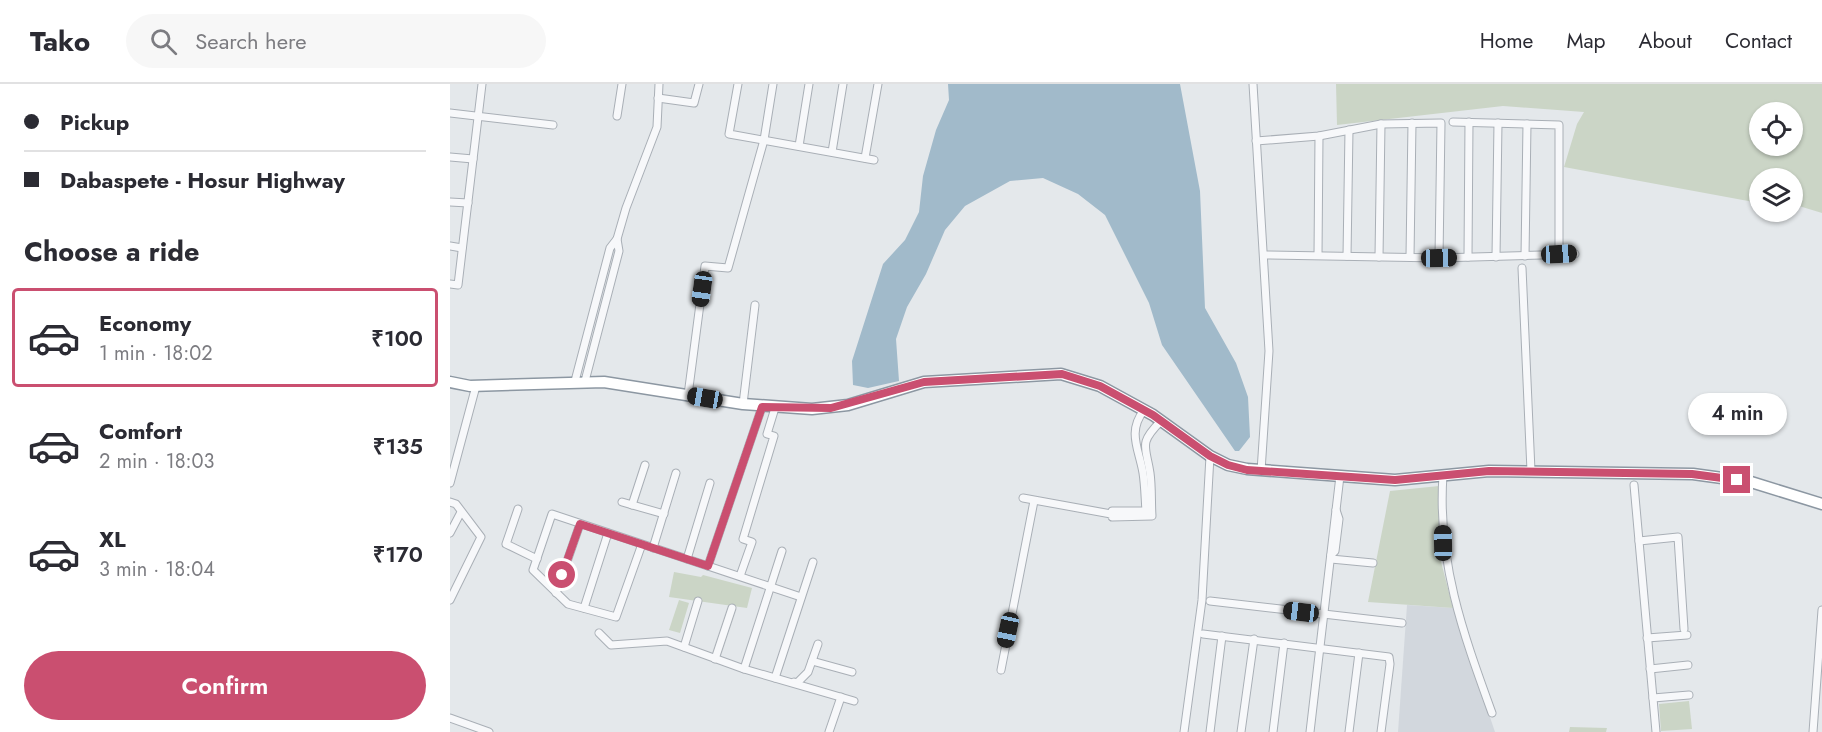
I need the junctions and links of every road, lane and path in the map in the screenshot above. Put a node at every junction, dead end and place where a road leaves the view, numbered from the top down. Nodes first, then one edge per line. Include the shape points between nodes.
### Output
1 (482, 84) edge
2 (622, 84) edge
3 (659, 84) edge
4 (699, 84) edge
5 (738, 84) edge
6 (773, 84) edge
7 (809, 84) edge
8 (843, 84) edge
9 (878, 84) edge
10 (1253, 84) edge
11 (658, 98) junction
12 (450, 113) edge
13 (478, 116) junction
14 (617, 116) dead end
15 (1453, 122) dead end
16 (1469, 122) junction
17 (1412, 123) junction
18 (1498, 123) junction
19 (1381, 124) junction
20 (1527, 124) junction
21 (553, 125) dead end
22 (1349, 130) junction
23 (1319, 136) junction
24 (764, 140) junction
25 (1256, 141) junction
26 (799, 146) junction
27 (832, 152) junction
28 (450, 157) edge
29 (866, 158) junction
30 (473, 159) junction
31 (874, 160) dead end
32 (450, 201) edge
33 (468, 203) junction
34 (450, 246) edge
35 (462, 248) junction
36 (1559, 254) junction
37 (1575, 254) dead end
38 (1265, 255) junction
39 (1318, 255) junction
40 (1347, 256) junction
41 (1379, 256) junction
42 (1496, 256) junction
43 (1525, 256) junction
44 (1410, 257) junction
45 (1468, 257) junction
46 (1439, 258) junction
47 (1522, 268) dead end
48 (450, 284) edge
49 (755, 305) dead end
50 (580, 381) junction
51 (450, 382) edge
52 (476, 386) junction
53 (688, 395) junction
54 (743, 404) junction
55 (762, 407) junction
56 (775, 408) junction
57 (1144, 410) junction
58 (1161, 421) junction
59 (1210, 456) junction
60 (645, 465) dead end
61 (1261, 471) junction
62 (1531, 471) junction
63 (676, 473) dead end
64 (1443, 475) junction
65 (1340, 476) junction
66 (450, 483) edge
67 (710, 483) dead end
68 (1634, 485) dead end
69 (1023, 498) dead end
70 (1034, 501) junction
71 (450, 502) edge
72 (622, 502) dead end
73 (1822, 504) edge
74 (633, 505) junction
75 (518, 509) dead end
76 (461, 512) junction
77 (664, 514) junction
78 (1111, 514) junction
79 (580, 524) junction
80 (450, 533) edge
81 (608, 533) junction
82 (1639, 541) junction
83 (642, 544) junction
84 (653, 548) junction
85 (782, 551) dead end
86 (1331, 557) junction
87 (537, 559) junction
88 (687, 559) junction
89 (813, 561) dead end
90 (1373, 563) dead end
91 (708, 566) junction
92 (740, 576) junction
93 (769, 586) junction
94 (556, 592) junction
95 (801, 597) junction
96 (450, 600) edge
97 (698, 601) dead end
98 (1210, 601) dead end
99 (584, 608) junction
100 (732, 608) dead end
101 (1822, 610) edge
102 (1324, 615) junction
103 (1402, 623) dead end
104 (599, 633) dead end
105 (1203, 634) dead end
106 (1222, 636) junction
107 (1647, 638) junction
108 (1254, 639) junction
109 (1284, 643) junction
110 (818, 644) dead end
111 (684, 647) junction
112 (1320, 648) junction
113 (1359, 653) junction
114 (715, 659) junction
115 (812, 661) junction
116 (1688, 665) dead end
117 (744, 669) junction
118 (1650, 669) junction
119 (1001, 670) dead end
120 (852, 672) dead end
121 (775, 678) junction
122 (788, 682) junction
123 (1689, 695) dead end
124 (841, 697) junction
125 (1653, 698) junction
126 (854, 701) dead end
127 (1492, 713) dead end
128 (450, 718) edge
129 (489, 732) edge
130 (830, 732) edge
131 (1184, 732) edge
132 (1210, 732) edge
133 (1241, 732) edge
134 (1273, 732) edge
135 (1310, 732) edge
136 (1349, 732) edge
137 (1381, 732) edge
138 (1656, 732) edge
139 (1814, 732) edge

1 - 13 street
2 - 14 street
3 - 11 street
4 - 11 street via 694,103
5 - 24 street via 729,134
6 - 24 street
7 - 26 street
8 - 27 street
9 - 29 street
10 - 25 street
11 - 50 street via 657,127 626,208 617,239 619,251
12 - 13 street
13 - 21 street
13 - 30 street
15 - 16 street
16 - 18 street
16 - 45 street
17 - 19 street
17 - 44 street
17 - 46 street via 1441,123
18 - 20 street
18 - 42 street
19 - 22 street
19 - 41 street
20 - 36 street via 1559,125
20 - 43 street
22 - 23 street
22 - 40 street
23 - 25 street
23 - 39 street
24 - 26 street
24 - 53 street via 728,268 705,266
25 - 38 street
26 - 27 street
27 - 29 street
28 - 30 street
29 - 31 street
30 - 33 street
32 - 33 street
33 - 35 street
34 - 35 street
35 - 48 street via 458,285
36 - 37 street
36 - 43 street
38 - 39 street
38 - 61 street via 1269,351
39 - 40 street
40 - 41 street
41 - 44 street
42 - 43 street
42 - 45 street
44 - 46 street
45 - 46 street
47 - 62 street
49 - 54 street
50 - 52 highway
50 - 53 highway
51 - 52 highway
52 - 66 street
53 - 54 highway
54 - 55 highway
55 - 56 highway
55 - 91 street
56 - 57 highway via 831,408 924,382 1044,373 1083,379
56 - 92 street via 767,434 774,436 743,539 752,542
57 - 58 highway
57 - 78 street via 1134,430 1146,511
58 - 59 highway
58 - 78 street via 1145,447 1152,516
59 - 61 highway via 1228,465
59 - 131 street via 1202,600
60 - 74 street
61 - 65 highway
62 - 64 highway
62 - 73 highway via 1717,476 1778,489
63 - 77 street
64 - 65 highway via 1395,480
64 - 127 street via 1443,543 1449,580
65 - 86 street
67 - 88 street
68 - 82 street
69 - 70 street
70 - 78 street
70 - 119 street
71 - 76 street
72 - 74 street
74 - 77 street
75 - 87 street via 506,544
76 - 80 street
76 - 96 street via 481,537
77 - 84 street
79 - 81 street
79 - 87 street via 552,514
79 - 94 street
81 - 83 street
81 - 99 street
82 - 107 street
82 - 107 street via 1678,537 1686,632
83 - 84 street
83 - 99 street via 616,617
84 - 88 street
85 - 93 street
86 - 90 street
86 - 102 street
87 - 94 street via 533,570
88 - 91 street
89 - 95 street
91 - 92 street
92 - 93 street
93 - 95 street
93 - 117 street
94 - 99 street via 568,604
95 - 121 street
97 - 111 street
98 - 102 street
100 - 114 street
101 - 139 street
102 - 103 street
102 - 112 street
104 - 111 street via 611,645 667,641
105 - 106 street
106 - 108 street
106 - 132 street
107 - 118 street
108 - 109 street
108 - 133 street
109 - 112 street
109 - 134 street
110 - 115 street
111 - 114 street
112 - 113 street
112 - 135 street
113 - 136 street
113 - 137 street via 1390,660
114 - 117 street
115 - 120 street
115 - 122 street via 797,683
116 - 118 street
117 - 121 street
118 - 125 street
121 - 122 street
122 - 124 street
123 - 125 street
124 - 126 street
124 - 130 street
125 - 138 street
128 - 129 street

